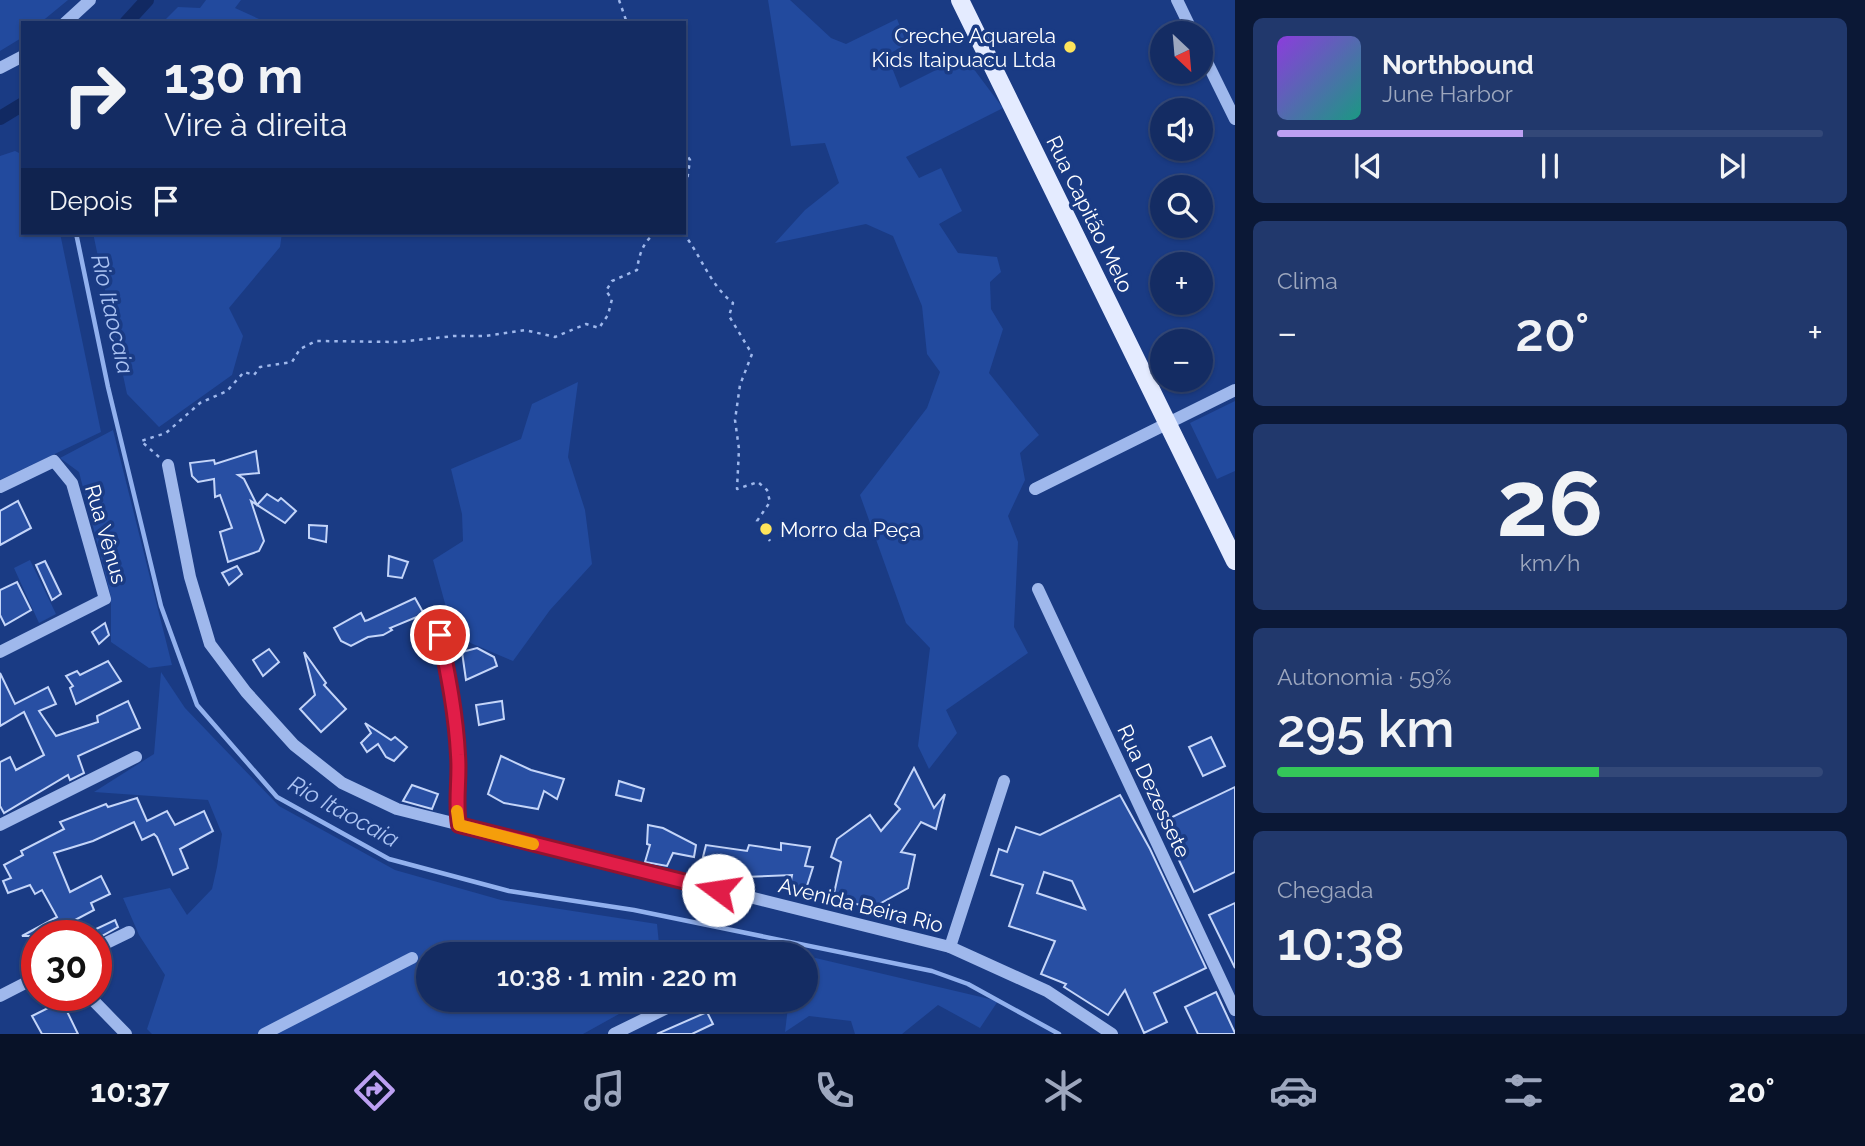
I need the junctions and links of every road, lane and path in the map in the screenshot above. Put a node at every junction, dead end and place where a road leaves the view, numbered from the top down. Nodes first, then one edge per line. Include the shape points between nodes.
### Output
1 (90, 0) edge
2 (619, 0) edge
3 (960, 0) edge
4 (1177, 0) edge
5 (67, 21) edge
6 (626, 21) edge
7 (1187, 21) edge
8 (21, 57) edge
9 (0, 68) edge
10 (1213, 74) edge
11 (1235, 119) edge
12 (686, 153) edge
13 (686, 182) edge
14 (653, 235) edge
15 (685, 235) edge
16 (1235, 390) edge
17 (1168, 424) junction
18 (168, 465) joint
19 (0, 487) edge
20 (1035, 489) dead end
21 (770, 541) dead end
22 (1235, 561) edge
23 (1038, 589) dead end
24 (440, 635) dead end
25 (0, 653) edge
26 (136, 757) dead end
27 (1004, 781) dead end
28 (0, 825) edge
29 (459, 825) junction
30 (129, 932) dead end
31 (112, 940) edge
32 (950, 947) junction
33 (412, 958) dead end
34 (21, 986) edge
35 (0, 996) edge
36 (1235, 1010) edge
37 (104, 1011) edge
38 (659, 1012) edge
39 (126, 1034) edge
40 (264, 1034) edge
41 (614, 1034) edge
42 (1111, 1034) edge

1 - 5 street
2 - 6 path
3 - 17 main road, Rua Capitão Melo
4 - 7 street
8 - 9 street
10 - 11 street
12 - 13 path via 690,160
14 - 18 path via 638,256 637,270 612,281 606,291 612,299 599,328 586,324 555,337 525,330 398,342 316,341 300,349 292,362 260,367 254,376 244,372 228,391 200,403 166,433 141,441
15 - 21 path via 697,260 733,303 729,316 752,354 740,384 735,420 737,489 758,482 767,490 770,502 757,521
16 - 17 street
17 - 20 street
17 - 22 main road, Rua Capitão Melo
18 - 29 street, Avenida Beira Rio via 190,577 210,644 246,692 294,746 342,783 397,809
19 - 25 street, Rua Vênus via 54,461 72,483 104,599
23 - 36 street, Rua Dezessete
24 - 29 street via 455,711
26 - 28 street
27 - 32 street
29 - 32 street, Avenida Beira Rio
30 - 31 street
32 - 42 street, Avenida Beira Rio via 1047,991
33 - 40 street
34 - 35 street
37 - 39 street
38 - 41 street

